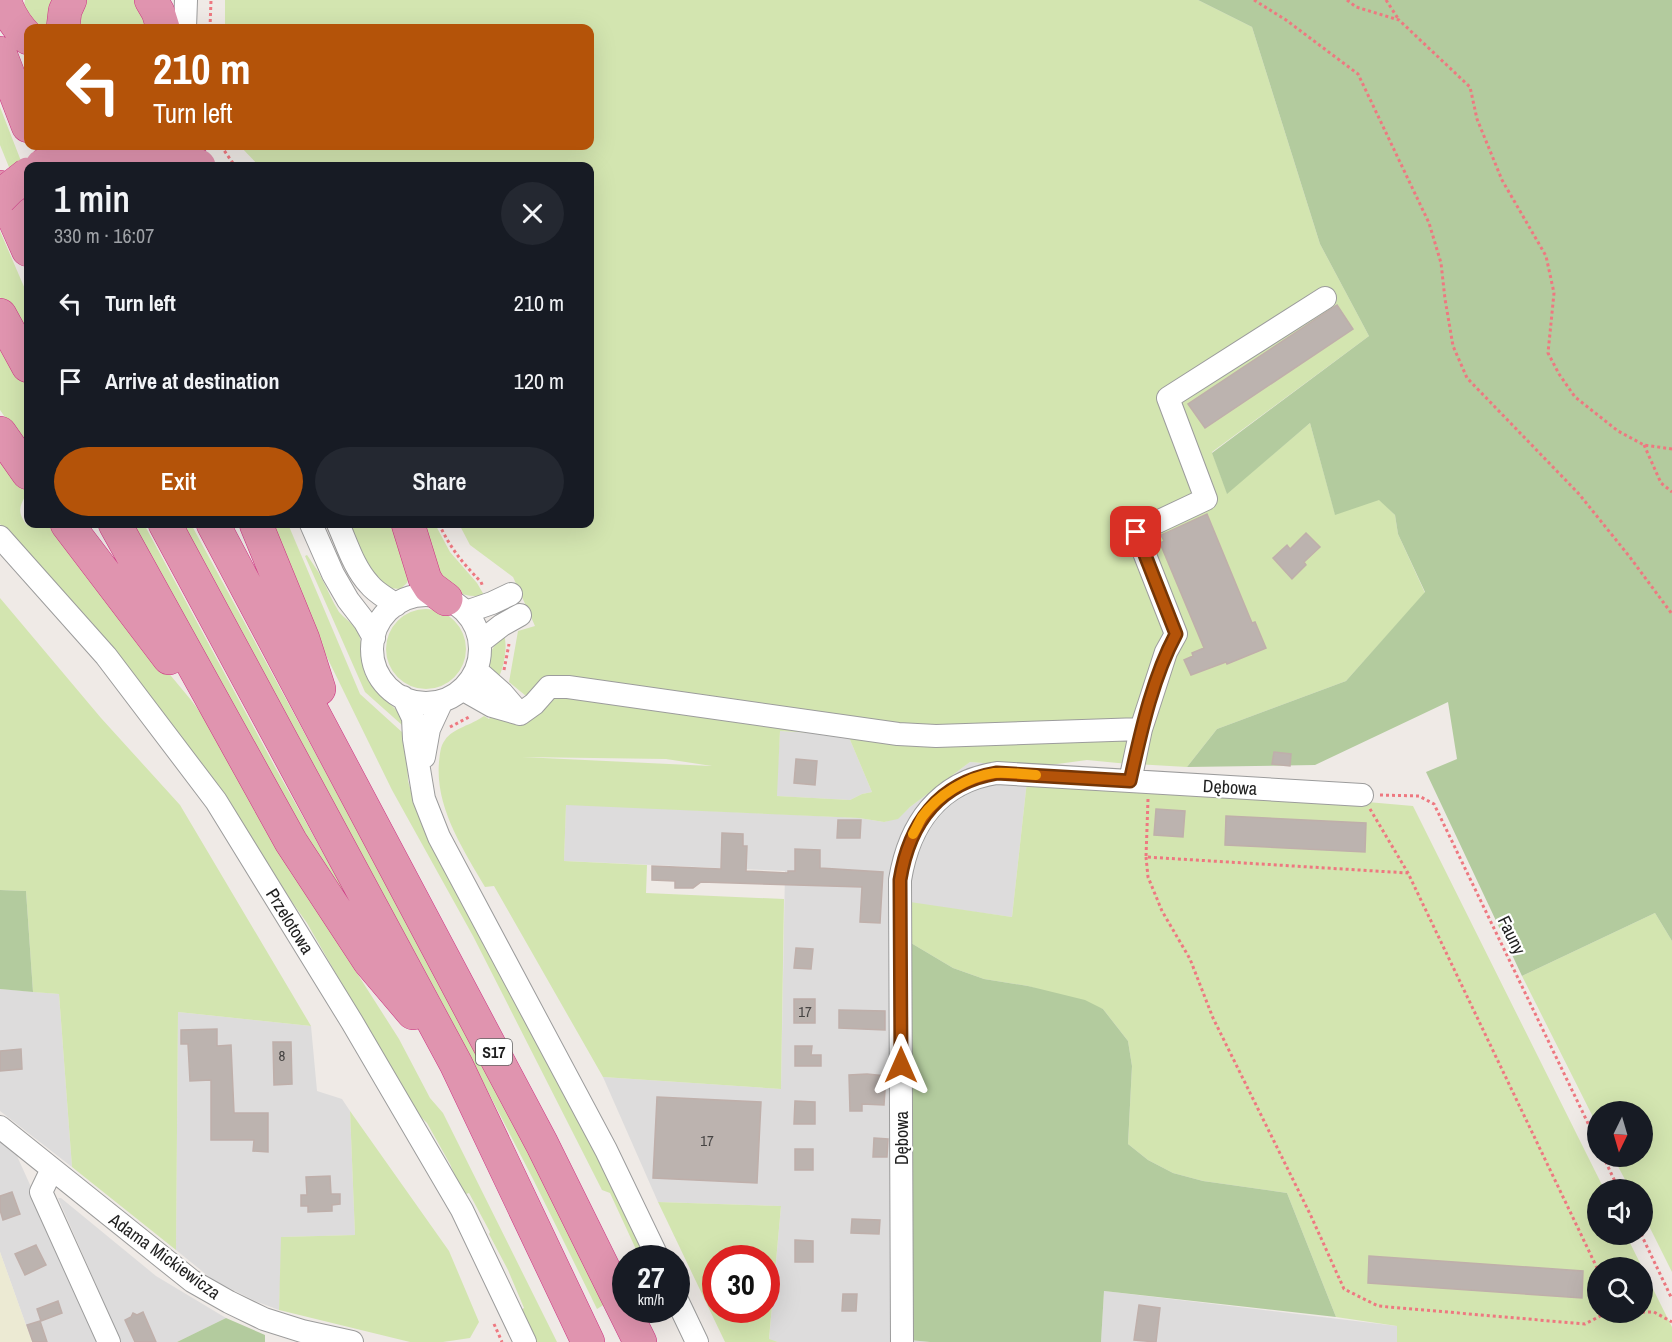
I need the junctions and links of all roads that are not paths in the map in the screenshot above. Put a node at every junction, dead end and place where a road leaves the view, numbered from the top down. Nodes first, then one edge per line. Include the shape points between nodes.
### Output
1 (70, 0) edge
2 (151, 0) edge
3 (164, 0) edge
4 (186, 0) edge
5 (6, 8) edge
6 (63, 24) edge
7 (162, 24) edge
8 (163, 24) edge
9 (185, 24) edge
10 (24, 34) edge
11 (2, 58) edge
12 (24, 116) edge
13 (93, 150) edge
14 (153, 150) edge
15 (49, 162) edge
16 (189, 162) edge
17 (24, 177) edge
18 (0, 187) edge
19 (0, 198) edge
20 (24, 241) edge
21 (1325, 298) dead end
22 (0, 315) edge
23 (24, 359) edge
24 (0, 433) edge
25 (24, 466) edge
26 (70, 528) edge
27 (117, 528) edge
28 (167, 528) edge
29 (215, 528) edge
30 (258, 528) edge
31 (313, 528) edge
32 (340, 528) edge
33 (409, 528) edge
34 (0, 537) edge
35 (511, 594) dead end
36 (396, 605) junction
37 (456, 606) junction
38 (520, 615) dead end
39 (374, 638) junction
40 (480, 642) junction
41 (476, 670) junction
42 (462, 689) junction
43 (403, 697) junction
44 (442, 701) junction
45 (520, 714) junction
46 (1141, 729) junction
47 (242, 755) junction
48 (343, 766) junction
49 (421, 782) junction
50 (1139, 782) junction
51 (1362, 795) road end
52 (456, 1064) junction
53 (0, 1127) edge
54 (52, 1169) junction
55 (652, 1245) edge
56 (688, 1323) edge
57 (109, 1342) edge
58 (352, 1342) edge
59 (524, 1342) edge
60 (588, 1342) edge
61 (640, 1342) edge
62 (697, 1342) edge
63 (902, 1342) edge

1 - 6 highway
2 - 7 highway
3 - 8 street
4 - 9 street
5 - 10 highway
11 - 12 highway
13 - 15 highway, bridge
14 - 16 highway, bridge
17 - 19 highway, bridge
18 - 20 highway
21 - 46 street via 1168,398 1206,499 1136,532 1176,634 1166,652
22 - 23 highway
24 - 25 highway
26 - 47 highway
27 - 47 highway
28 - 52 highway, S17
29 - 48 highway, S17
30 - 48 highway via 303,639
31 - 39 street via 333,574
32 - 36 street via 363,577
33 - 37 highway via 425,579
34 - 59 street, Przelotowa via 106,656 216,801 462,1210
35 - 37 street via 492,603
36 - 37 street via 420,595
36 - 39 street via 382,619
37 - 40 street via 475,626
38 - 40 street
39 - 43 street via 376,670 387,686
40 - 41 street
41 - 42 street
41 - 45 street
42 - 44 street
42 - 45 street via 492,706
43 - 44 street via 426,703
43 - 49 street via 413,718
44 - 49 street via 429,729
45 - 46 street via 549,687 568,687 898,734
46 - 50 street
47 - 52 highway via 291,842 369,961
48 - 61 highway, S17 via 542,1144
49 - 55 street via 424,800 440,837 606,1150
50 - 51 street, Dębowa
50 - 63 street, Dębowa via 997,773 980,776 938,800 922,817 911,839 900,880
52 - 60 highway, S17
53 - 54 street, Adama Mickiewicza
54 - 57 street via 41,1192
54 - 58 street, Adama Mickiewicza via 192,1281 264,1319
56 - 62 street

